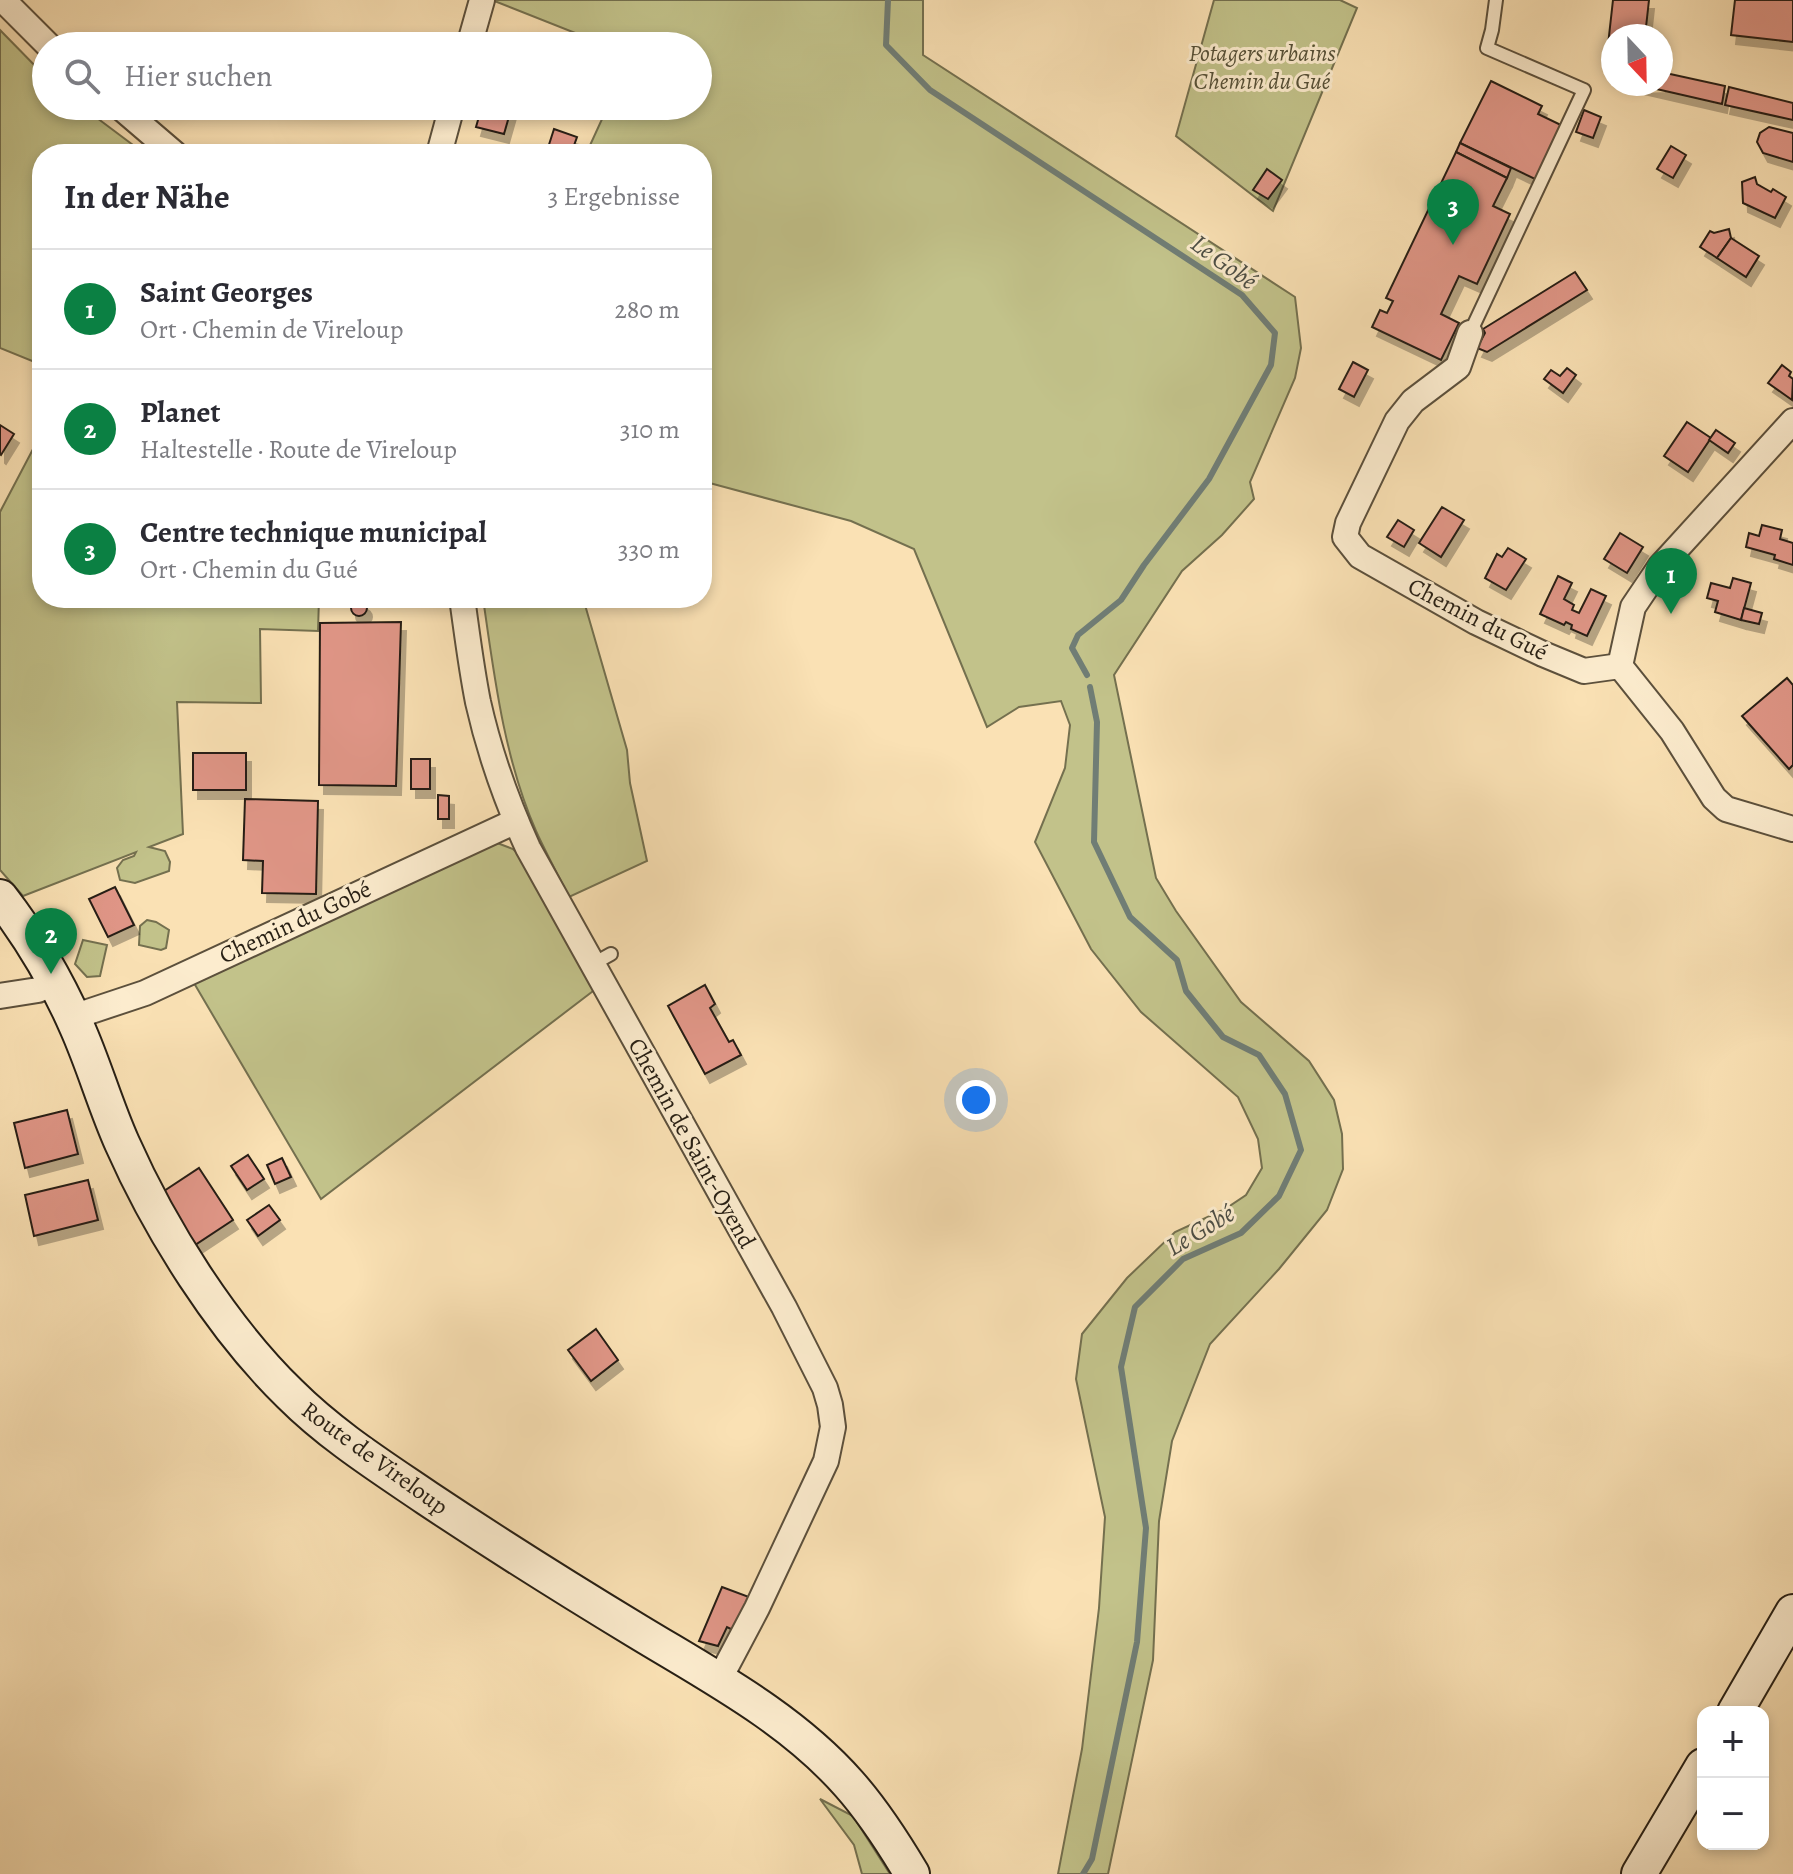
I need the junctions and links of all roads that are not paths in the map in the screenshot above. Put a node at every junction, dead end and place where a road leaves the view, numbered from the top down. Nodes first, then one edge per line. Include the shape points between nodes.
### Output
1 (3, 0) edge
2 (482, 0) edge
3 (1496, 0) edge
4 (35, 32) edge
5 (473, 32) edge
6 (135, 120) edge
7 (448, 120) edge
8 (163, 144) edge
9 (442, 144) edge
10 (1470, 333) joint
11 (1793, 421) edge
12 (464, 608) edge
13 (1620, 666) junction
14 (516, 821) junction
15 (1793, 829) edge
16 (0, 897) edge
17 (55, 982) junction
18 (0, 996) edge
19 (73, 1017) junction
20 (1793, 1612) edge
21 (719, 1680) junction
22 (1738, 1706) edge
23 (1697, 1776) edge
24 (912, 1874) edge
25 (1639, 1874) edge

1 - 4 street
2 - 5 street
3 - 10 lane via 1487,48 1584,90
6 - 8 street
7 - 9 street
10 - 13 street, Chemin du Gué via 1458,367 1413,401 1397,421 1345,537 1360,556 1543,654 1584,671
11 - 13 street via 1660,567 1633,607
12 - 14 street, Chemin de Saint-Oyend via 479,704
13 - 15 street via 1672,731 1714,798 1726,809
14 - 19 street, Chemin du Gobé via 145,993
14 - 21 street, Chemin de Saint-Oyend via 557,902 602,959 813,1362 830,1405 833,1427 826,1461
16 - 17 main road, Route de Vireloup
17 - 18 street
17 - 19 main road, Route de Vireloup
19 - 21 main road, Route de Vireloup via 122,1143 158,1211 212,1301 287,1392 416,1491
20 - 22 main road
21 - 24 main road, Route de Vireloup via 804,1740 842,1776
23 - 25 main road

